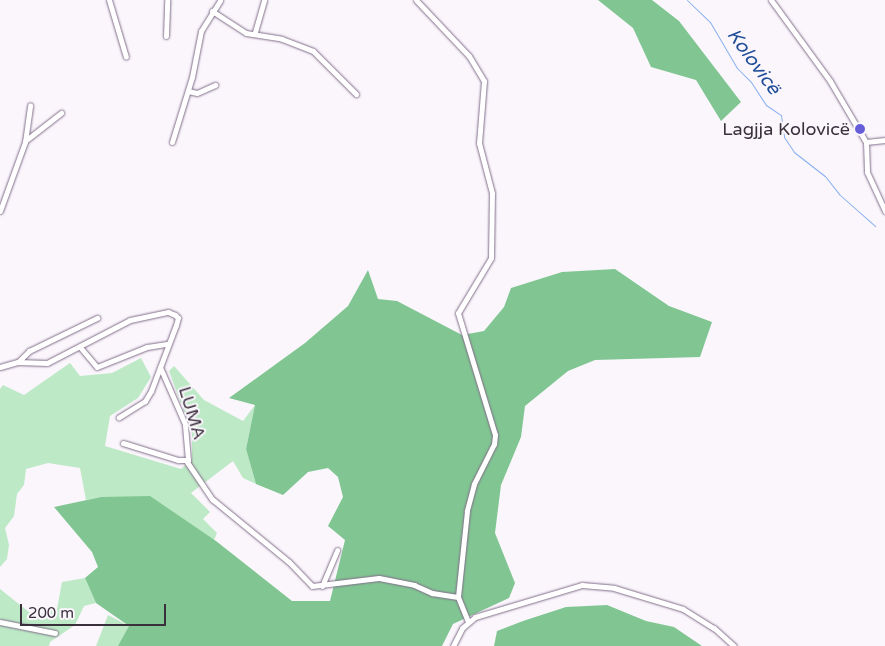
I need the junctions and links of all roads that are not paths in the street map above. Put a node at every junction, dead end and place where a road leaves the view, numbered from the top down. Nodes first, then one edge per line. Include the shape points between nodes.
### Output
1 (109, 0) edge
2 (167, 0) edge
3 (220, 0) edge
4 (264, 0) edge
5 (416, 0) edge
6 (770, 0) edge
7 (212, 11) junction
8 (255, 32) junction
9 (166, 36) dead end
10 (126, 57) dead end
11 (215, 85) dead end
12 (188, 91) junction
13 (356, 94) dead end
14 (30, 106) dead end
15 (61, 112) dead end
16 (885, 140) edge
17 (25, 142) junction
18 (172, 142) dead end
19 (866, 142) junction
20 (0, 211) edge
21 (885, 211) edge
22 (97, 318) dead end
23 (167, 344) junction
24 (80, 347) junction
25 (18, 362) junction
26 (0, 367) edge
27 (160, 367) junction
28 (119, 417) dead end
29 (123, 443) dead end
30 (187, 462) junction
31 (337, 550) dead end
32 (322, 586) junction
33 (458, 597) junction
34 (0, 622) edge
35 (468, 622) junction
36 (55, 633) dead end
37 (453, 646) edge
38 (734, 646) edge

1 - 10 street
2 - 9 street
3 - 7 street
4 - 8 street
5 - 33 street via 469,56 484,81 480,151 492,193 491,258 458,313 495,435 494,444 474,484 467,511
6 - 19 street via 830,80
7 - 8 street via 246,33
7 - 12 street via 201,31
8 - 13 street via 313,51
11 - 12 street via 197,93
12 - 18 street
14 - 17 street
15 - 17 street
16 - 19 street
17 - 20 street
19 - 21 street via 867,172
22 - 25 street via 29,351
23 - 24 street via 147,347 97,367
23 - 24 street, LUMA via 178,318 168,312 130,320
23 - 27 street, LUMA
24 - 25 street, LUMA via 47,363
25 - 26 street
27 - 28 street, LUMA via 145,401
27 - 30 street, LUMA via 185,424 190,451
29 - 30 street, LUMA
30 - 32 street via 212,498 289,562 312,586
31 - 32 street
32 - 33 street via 379,578
33 - 35 street
34 - 36 street
35 - 37 street
35 - 38 street via 492,610 570,587 596,585 683,609 714,628

